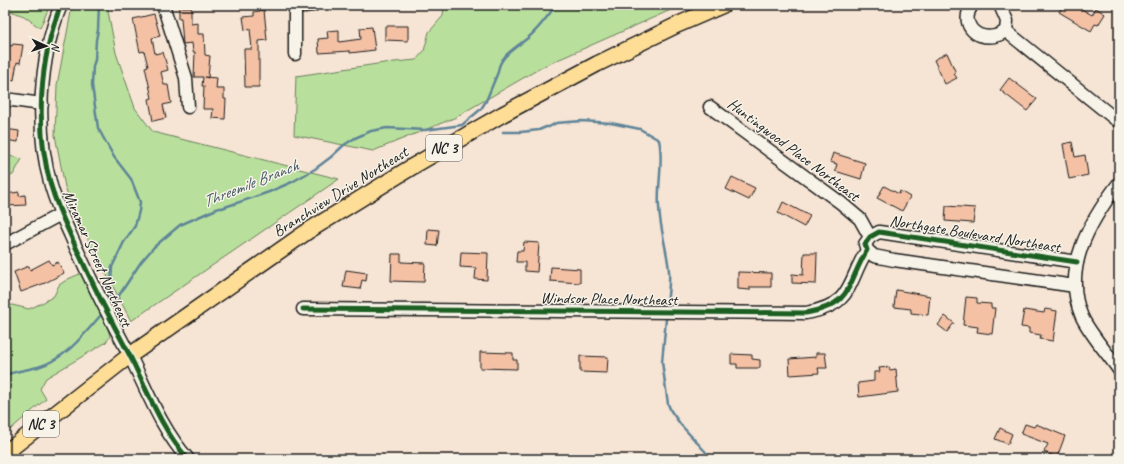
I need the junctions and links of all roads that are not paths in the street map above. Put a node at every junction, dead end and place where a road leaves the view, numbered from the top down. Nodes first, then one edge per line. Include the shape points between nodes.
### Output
1 (61, 5) edge
2 (163, 5) edge
3 (313, 5) edge
4 (723, 5) edge
5 (972, 5) edge
6 (1000, 5) edge
7 (295, 6) edge
8 (1006, 31) junction
9 (295, 54) dead end
10 (5, 99) edge
11 (42, 104) junction
12 (188, 107) dead end
13 (710, 107) dead end
14 (1119, 122) edge
15 (1119, 183) edge
16 (61, 214) junction
17 (870, 237) junction
18 (5, 244) edge
19 (867, 250) junction
20 (1076, 262) junction
21 (1074, 286) junction
22 (303, 309) dead end
23 (129, 356) junction
24 (1119, 370) edge
25 (5, 453) edge
26 (188, 459) edge

1 - 11 street, Miramar Street Northeast via 48,51
2 - 12 street via 186,78
3 - 7 street
4 - 23 main road, Branchview Drive Northeast / NC 3 via 673,26 597,64 415,165 308,231
5 - 8 street via 968,11 967,24 974,32 993,37
6 - 8 street via 1007,21
7 - 9 street
8 - 14 street
10 - 11 street
11 - 16 street, Miramar Street Northeast via 44,154
13 - 17 street, Huntingwood Place Northeast via 842,203 860,219
15 - 20 street via 1091,224
16 - 18 street
16 - 23 street, Miramar Street Northeast
17 - 19 street, Windsor Place Northeast via 865,244
17 - 20 street, Northgate Boulevard Northeast via 879,232
19 - 21 street via 874,256 894,260
19 - 22 street, Windsor Place Northeast via 844,296 828,308 806,313
20 - 21 street
21 - 24 street via 1082,318
23 - 25 main road, Branchview Drive Northeast / NC 3
23 - 26 street, Miramar Street Northeast via 159,418

